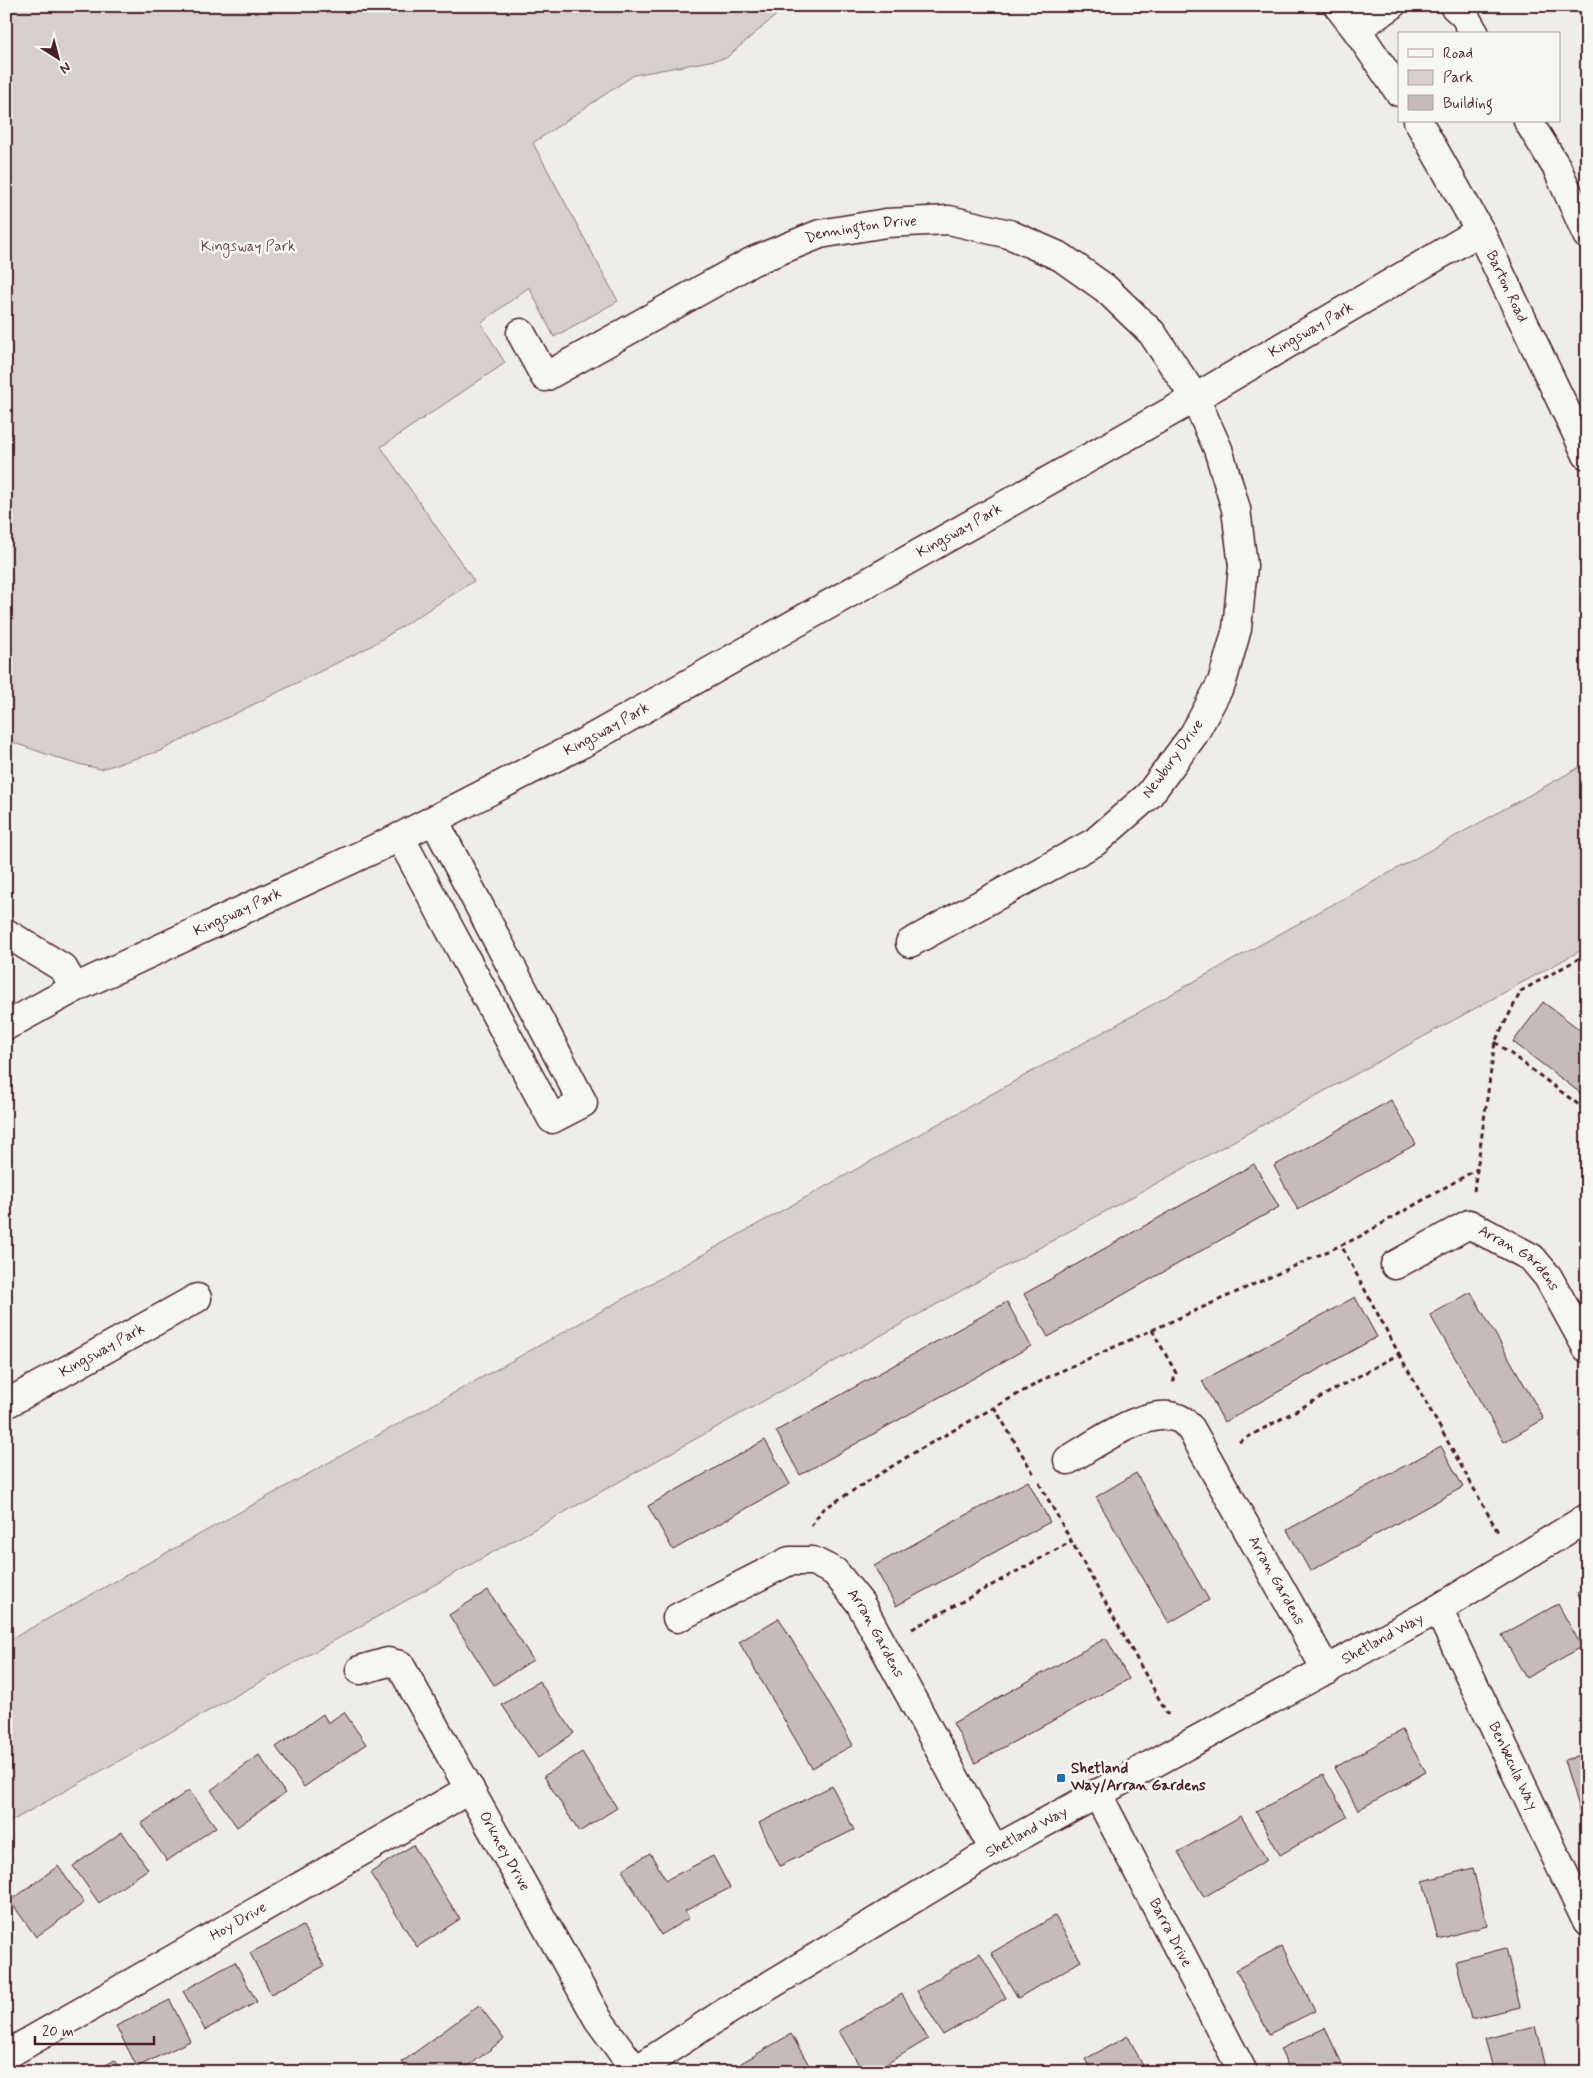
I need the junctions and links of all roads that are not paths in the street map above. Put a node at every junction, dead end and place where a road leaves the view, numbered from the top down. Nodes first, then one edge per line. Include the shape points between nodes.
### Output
1 (1338, 6) edge
2 (1391, 6) edge
3 (1454, 6) edge
4 (1356, 29) junction
5 (1474, 32) edge
6 (1398, 91) edge
7 (1419, 122) edge
8 (1529, 122) edge
9 (1480, 231) junction
10 (1587, 235) edge
11 (521, 333) dead end
12 (1195, 398) junction
13 (1587, 456) edge
14 (434, 820) junction
15 (400, 837) junction
16 (6, 934) edge
17 (910, 943) dead end
18 (75, 988) junction
19 (6, 1026) edge
20 (1395, 1265) dead end
21 (197, 1298) dead end
22 (1587, 1348) edge
23 (6, 1404) edge
24 (1068, 1460) road end
25 (1587, 1518) edge
26 (1438, 1610) junction
27 (677, 1618) dead end
28 (360, 1670) dead end
29 (1327, 1671) junction
30 (470, 1789) junction
31 (1098, 1793) junction
32 (994, 1850) junction
33 (1587, 1922) edge
34 (6, 2055) edge
35 (634, 2071) edge
36 (1243, 2072) edge

1 - 4 street
2 - 4 street
3 - 5 street
4 - 6 street
7 - 9 street, Barton Road
8 - 10 street via 1556,168
9 - 12 street, Kingsway Park
9 - 13 street, Barton Road
11 - 12 street, Dennington Drive via 545,377 753,261 820,234 886,223 949,220 1009,234 1052,253 1105,288 1152,333
12 - 14 street, Kingsway Park via 585,742
12 - 17 street, Newbury Drive via 1218,449 1236,508 1243,566 1237,629 1217,691 1194,734 1149,795 1095,842
14 - 15 street, Kingsway Park
14 - 15 street via 583,1103 552,1119
15 - 18 street, Kingsway Park
16 - 18 street via 63,968
18 - 19 street, Kingsway Park
20 - 22 street, Arran Gardens via 1469,1224 1532,1258 1548,1277
21 - 23 street, Kingsway Park
24 - 29 street, Arran Gardens via 1142,1419 1163,1414 1180,1419 1191,1429
25 - 26 street, Shetland Way
26 - 29 street, Shetland Way
26 - 33 street, Benbecula Way
27 - 32 street, Arran Gardens via 789,1560 813,1561 835,1572 860,1603
28 - 30 street, Orkney Drive via 388,1662 400,1664
29 - 31 street, Shetland Way
30 - 34 street, Hoy Drive
30 - 35 street, Orkney Drive via 598,2019
31 - 32 street, Shetland Way
31 - 36 street, Barra Drive
32 - 35 street, Shetland Way

